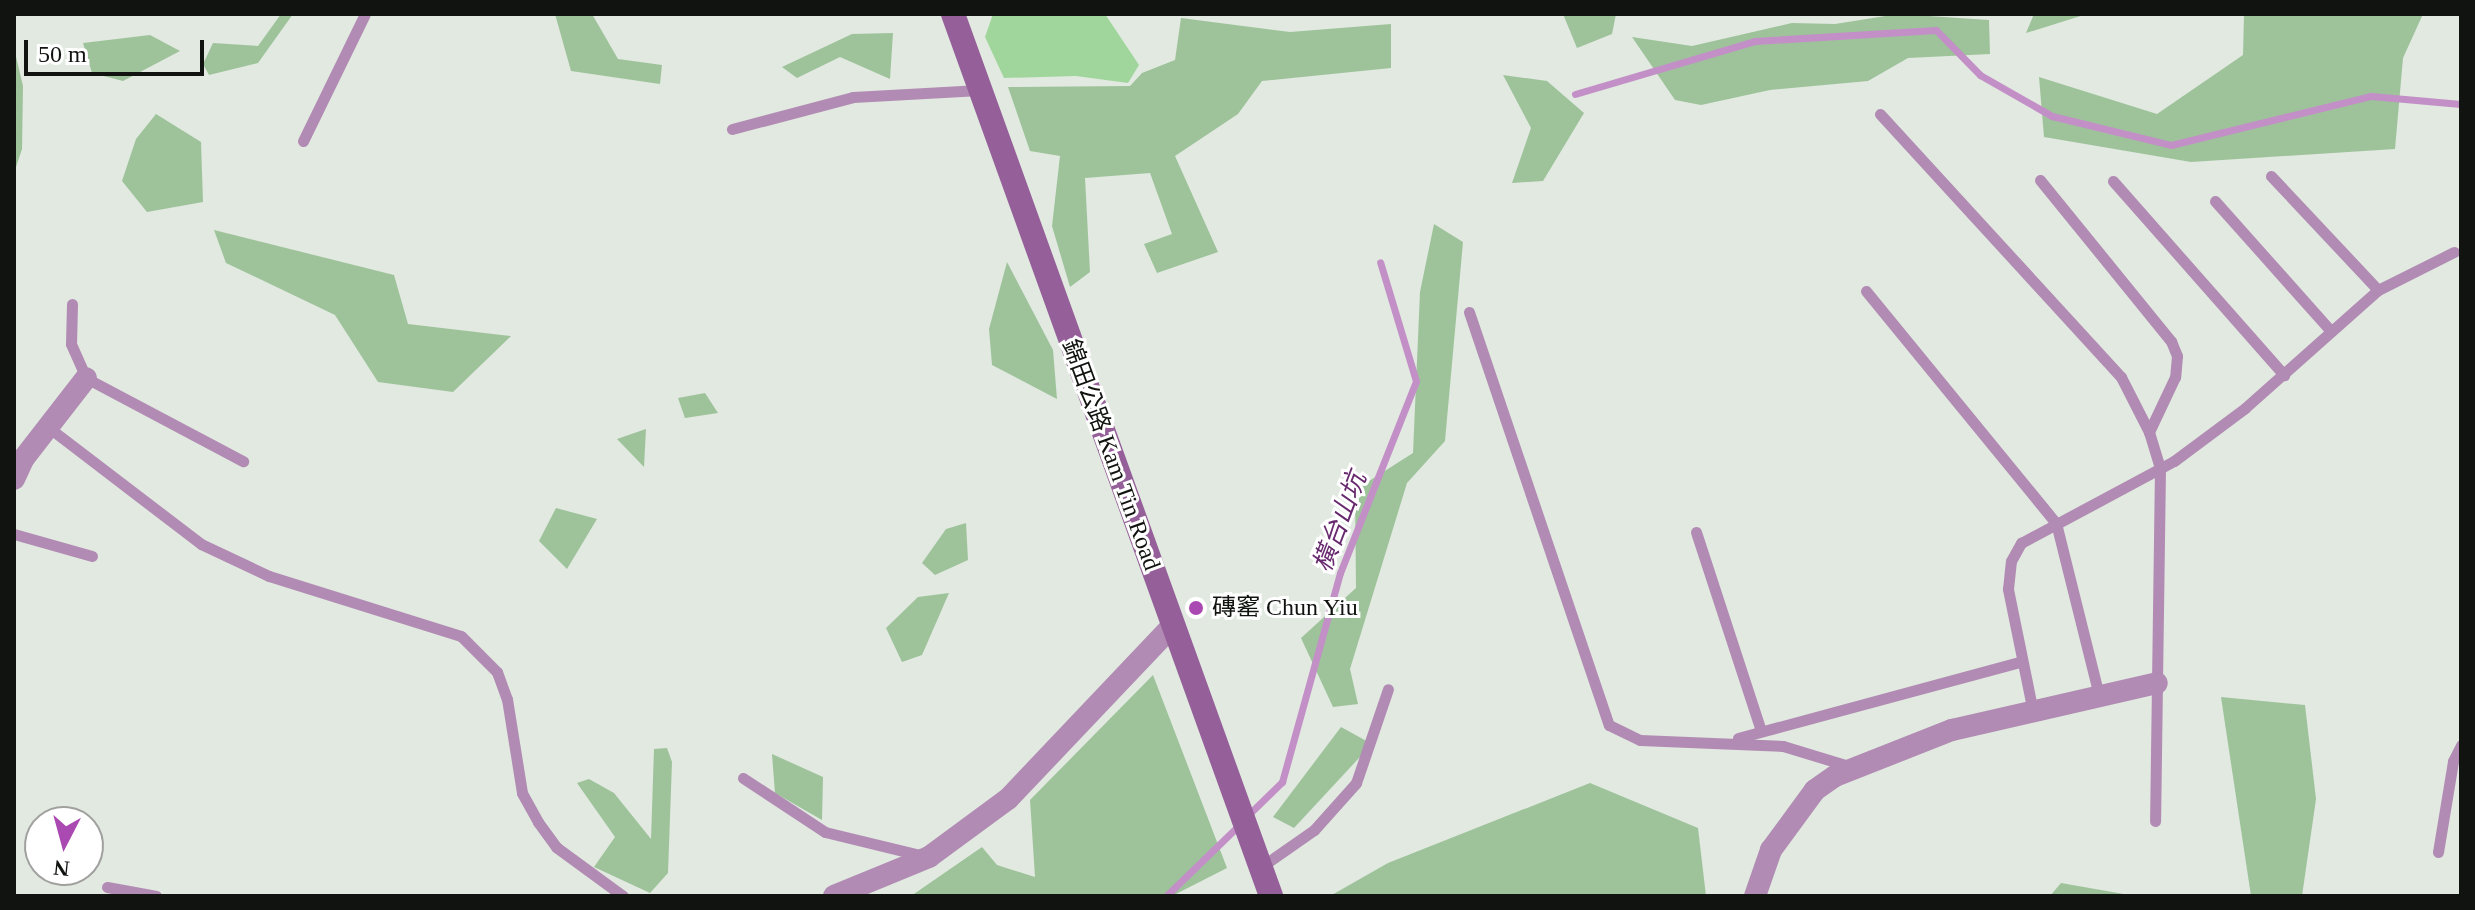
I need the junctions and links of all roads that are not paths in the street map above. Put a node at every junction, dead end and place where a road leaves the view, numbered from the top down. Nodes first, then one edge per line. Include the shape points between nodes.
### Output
1 (365, 14) edge
2 (953, 14) edge
3 (981, 90) junction
4 (1880, 114) dead end
5 (732, 129) dead end
6 (303, 141) dead end
7 (2271, 176) dead end
8 (2040, 180) dead end
9 (2113, 181) dead end
10 (2215, 201) dead end
11 (2454, 252) dead end
12 (2378, 290) junction
13 (1866, 291) dead end
14 (72, 304) dead end
15 (1469, 312) dead end
16 (2330, 330) junction
17 (2284, 375) junction
18 (86, 378) junction
19 (48, 427) junction
20 (2149, 432) junction
21 (243, 461) dead end
22 (2160, 468) junction
23 (14, 479) edge
24 (2056, 523) junction
25 (1696, 532) dead end
26 (14, 534) edge
27 (92, 556) dead end
28 (1172, 626) junction
29 (2020, 662) junction
30 (2157, 683) junction
31 (1388, 689) dead end
32 (2099, 696) junction
33 (2033, 712) junction
34 (1761, 731) junction
35 (1732, 740) junction
36 (2461, 745) edge
37 (1853, 767) junction
38 (743, 778) dead end
39 (2155, 821) dead end
40 (2438, 852) dead end
41 (929, 857) junction
42 (1261, 867) junction
43 (107, 887) dead end
44 (156, 896) edge
45 (623, 896) edge
46 (834, 896) edge
47 (1271, 896) edge
48 (1755, 896) edge

1 - 6 lane
2 - 3 main road, 錦田公路 Kam Tin Road
3 - 5 lane via 853,97
3 - 28 main road, 錦田公路 Kam Tin Road
4 - 20 lane via 2121,377
7 - 12 lane
8 - 20 lane via 2171,341 2175,377
9 - 17 lane
10 - 16 lane
11 - 12 lane
12 - 16 lane
13 - 24 lane
14 - 18 lane via 71,344
15 - 35 lane via 1609,725 1640,740
16 - 17 lane
17 - 22 lane
18 - 19 street
18 - 21 lane
19 - 23 street
19 - 45 lane via 201,544 269,576 461,636 497,672 507,699 522,793 538,822 556,847
20 - 22 lane
22 - 24 lane
22 - 30 lane
24 - 29 lane via 2021,543 2011,561 2008,589
24 - 32 lane
25 - 34 lane
26 - 27 lane
28 - 41 street via 1018,790
28 - 42 main road, 錦田公路 Kam Tin Road
29 - 33 lane
29 - 34 lane
30 - 32 street
30 - 39 lane
31 - 42 lane via 1356,783 1314,830
32 - 33 street
33 - 37 street via 1952,730
34 - 35 lane
35 - 37 lane via 1783,746
36 - 40 lane via 2453,761
37 - 48 street via 1815,790 1797,813 1771,850
38 - 41 lane via 825,832
41 - 46 street
42 - 47 main road, 錦田公路 Kam Tin Road
43 - 44 lane

